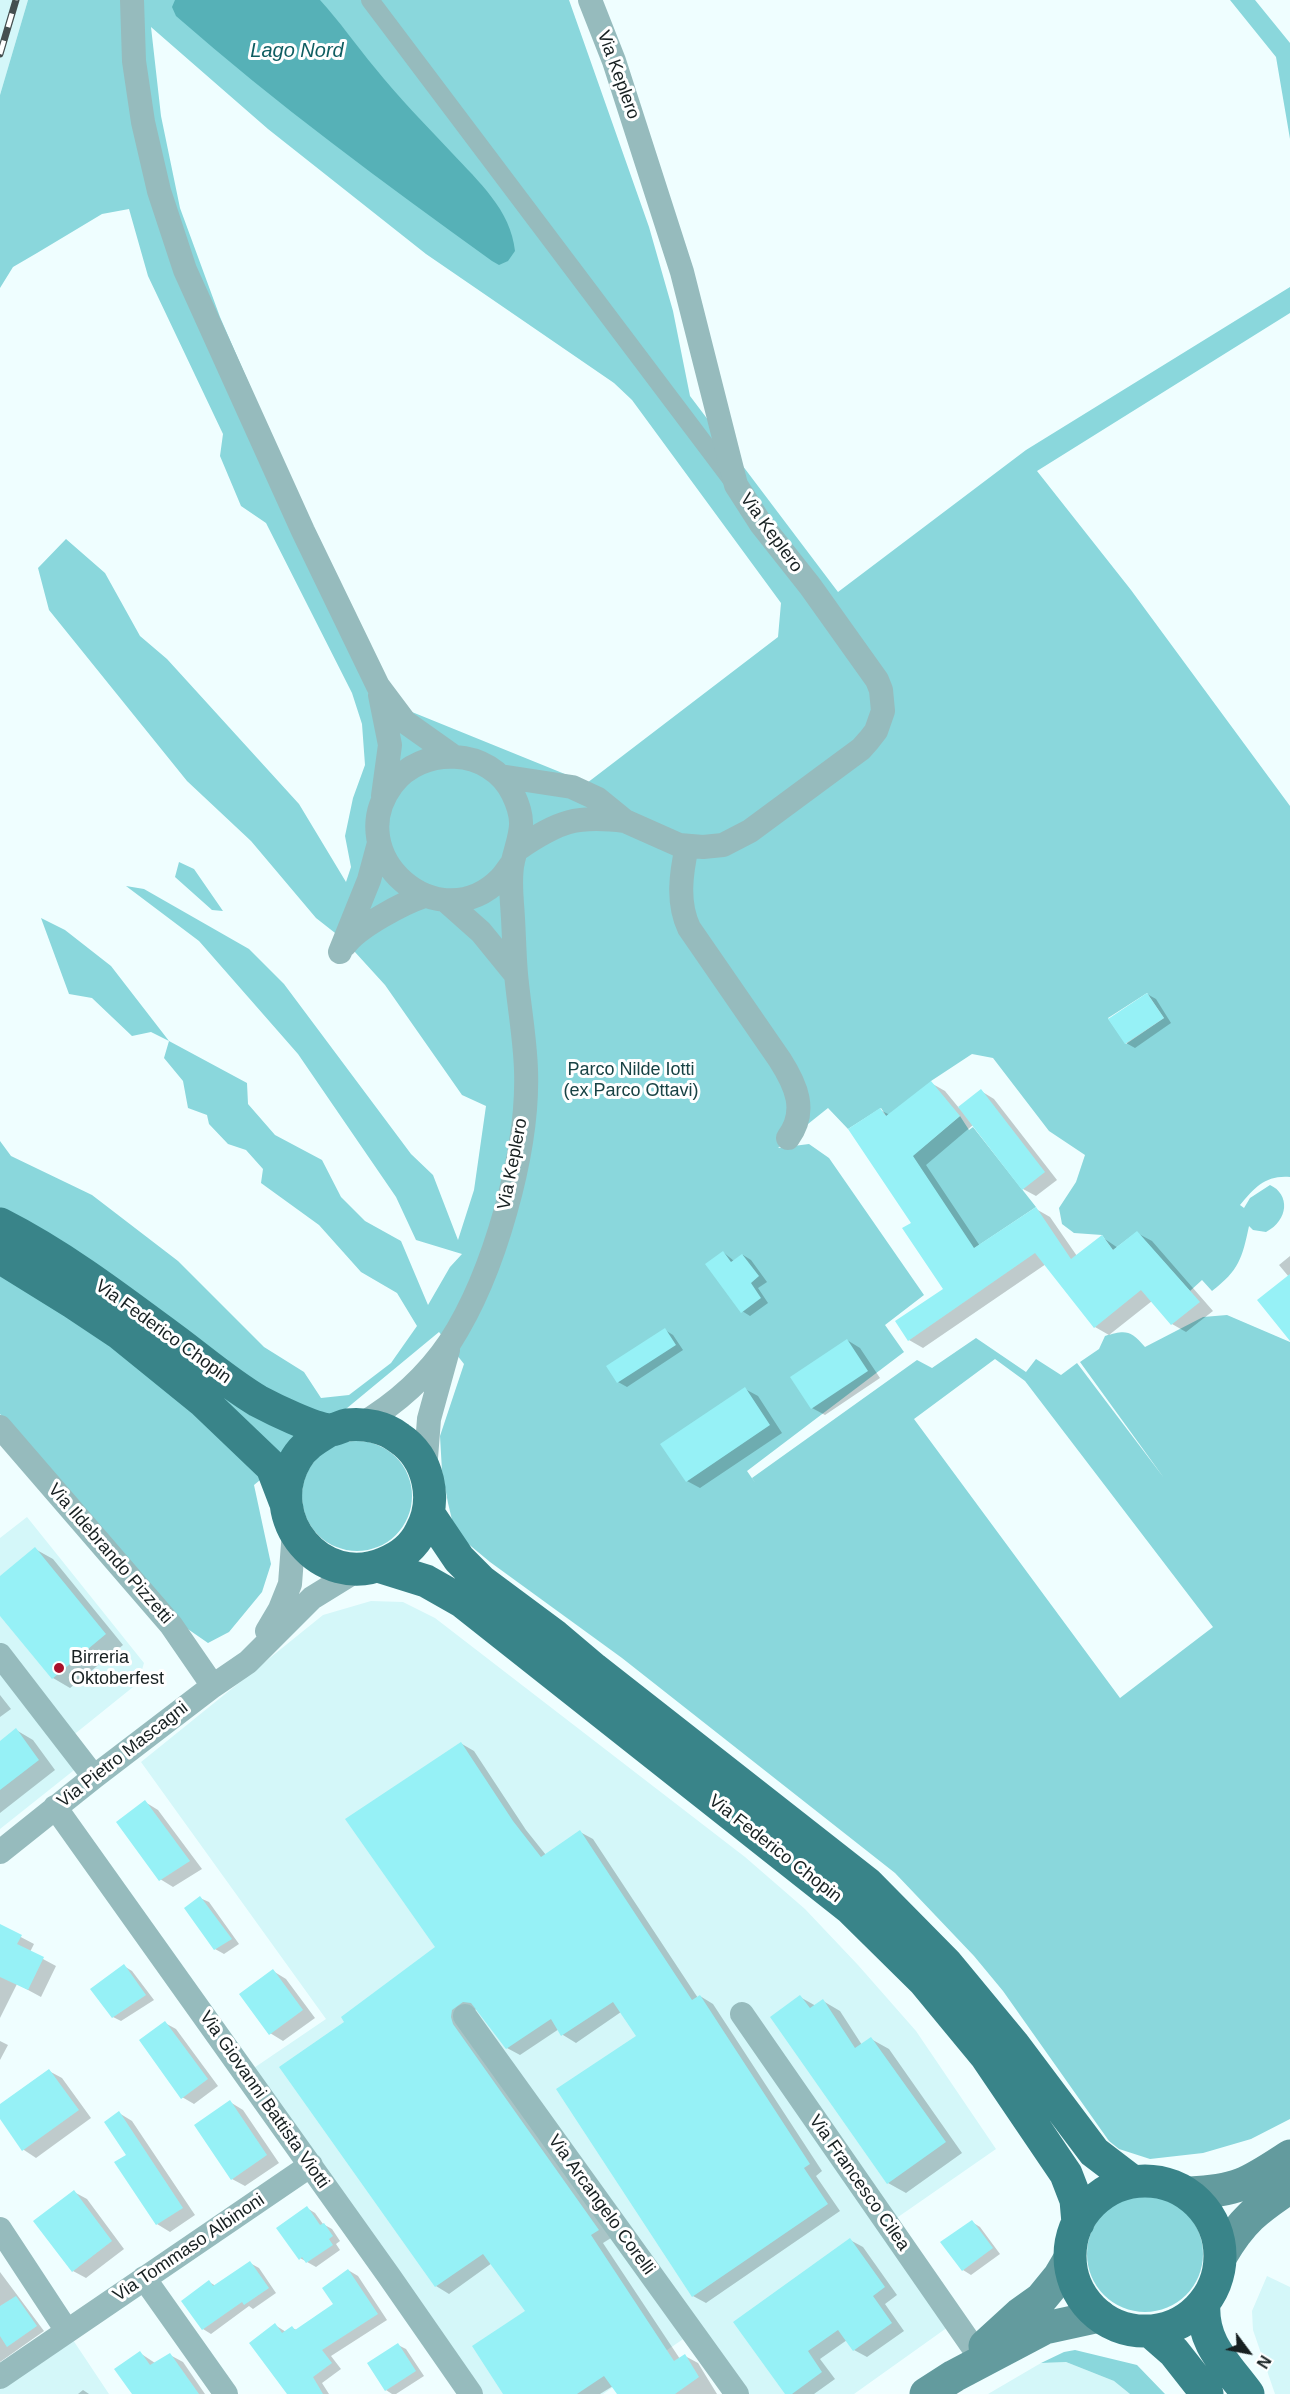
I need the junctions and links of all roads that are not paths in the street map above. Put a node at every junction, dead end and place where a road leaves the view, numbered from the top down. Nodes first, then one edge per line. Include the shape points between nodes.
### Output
1 (132, 0) edge
2 (369, 0) edge
3 (590, 0) edge
4 (736, 485) junction
5 (378, 686) junction
6 (453, 756) junction
7 (500, 776) junction
8 (383, 801) junction
9 (625, 821) junction
10 (379, 843) junction
11 (687, 846) junction
12 (516, 855) junction
13 (434, 898) junction
14 (516, 975) junction
15 (788, 1138) dead end
16 (8, 1239) edge
17 (450, 1342) junction
18 (0, 1427) edge
19 (345, 1427) junction
20 (425, 1471) junction
21 (428, 1514) junction
22 (290, 1516) junction
23 (368, 1568) junction
24 (0, 1655) edge
25 (248, 1662) junction
26 (213, 1686) junction
27 (94, 1777) junction
28 (55, 1807) junction
29 (0, 1852) edge
30 (742, 2014) dead end
31 (465, 2016) dead end
32 (1290, 2156) edge
33 (311, 2166) junction
34 (1132, 2181) junction
35 (1290, 2187) edge
36 (1190, 2193) junction
37 (1078, 2223) junction
38 (0, 2229) edge
39 (1221, 2256) junction
40 (1069, 2260) junction
41 (144, 2278) junction
42 (1204, 2303) junction
43 (1100, 2316) junction
44 (67, 2331) junction
45 (1150, 2331) junction
46 (977, 2353) junction
47 (954, 2376) junction
48 (0, 2377) edge
49 (226, 2394) edge
50 (471, 2394) edge
51 (737, 2394) edge
52 (926, 2394) edge
53 (1207, 2394) edge
54 (1248, 2394) edge

1 - 5 street via 134,61 143,122 159,192 185,270
2 - 4 street
3 - 4 street, Via Keplero via 614,61 682,272
4 - 11 street, Via Keplero via 877,680 882,690 883,711 876,731 861,749 750,831 723,844
5 - 6 street via 405,722
5 - 8 street via 390,745
6 - 7 street via 478,762
6 - 8 street via 436,757 404,772
7 - 9 street via 572,787 598,799
7 - 12 street via 512,791 519,810 522,830
8 - 10 street via 377,829
9 - 11 street, Via Keplero
9 - 12 street via 594,817 566,822
10 - 13 street via 390,869 406,885
10 - 13 street via 369,880 340,952 361,928 411,900
11 - 15 street via 681,878 684,917 792,1081 800,1112
12 - 13 street via 501,879 484,891 465,898
12 - 14 street, Via Keplero via 512,900
13 - 14 street via 482,932
14 - 17 street, Via Keplero via 526,1071 520,1137 490,1257
16 - 19 main road, Via Federico Chopin via 118,1298 249,1395 298,1420
16 - 22 main road, Via Federico Chopin via 29,1275 119,1333 204,1402 272,1467
17 - 19 street via 399,1399
17 - 20 street via 429,1419
18 - 26 street, Via Ildebrando Pizzetti via 171,1625
19 - 20 main road, Via Federico Chopin via 381,1428 400,1438
19 - 22 main road via 311,1442 296,1458 288,1479
20 - 21 main road, Via Federico Chopin via 430,1492
21 - 23 main road, Via Federico Chopin via 410,1547 395,1559
21 - 34 main road, Via Federico Chopin via 459,1559 481,1581 868,1884 946,1963 1094,2152
22 - 23 main road, Via Federico Chopin via 305,1547 321,1560 339,1567
22 - 25 street, Via Pietro Mascagni via 290,1584 280,1609
23 - 25 street, Via Pietro Mascagni via 312,1598
23 - 37 main road, Via Federico Chopin via 426,1581 463,1602 850,1908 924,1981 986,2056 1066,2174 1076,2200
24 - 27 street
25 - 26 street, Via Pietro Mascagni
26 - 27 street, Via Pietro Mascagni
27 - 28 street, Via Pietro Mascagni
28 - 29 street, Via Pietro Mascagni
28 - 33 street, Via Giovanni Battista Viotti
30 - 46 street, Via Francesco Cilea
31 - 51 street, Via Arcangelo Corelli
32 - 36 main road via 1236,2188
33 - 41 street, Via Tommaso Albinoni
33 - 50 street, Via Giovanni Battista Viotti
34 - 36 main road via 1172,2184
34 - 37 main road via 1107,2192
35 - 39 main road via 1246,2219
36 - 39 main road via 1207,2210 1218,2231
37 - 40 main road via 1070,2241
38 - 44 street
39 - 42 main road via 1217,2281
40 - 43 main road via 1084,2301
40 - 46 main road via 1041,2299
41 - 44 street, Via Tommaso Albinoni
41 - 49 street
42 - 45 main road via 1190,2317
42 - 54 main road via 1204,2324 1210,2343
43 - 45 main road via 1116,2326
43 - 47 main road via 1045,2328
44 - 48 street, Via Tommaso Albinoni
45 - 53 main road
46 - 47 main road
47 - 52 main road

